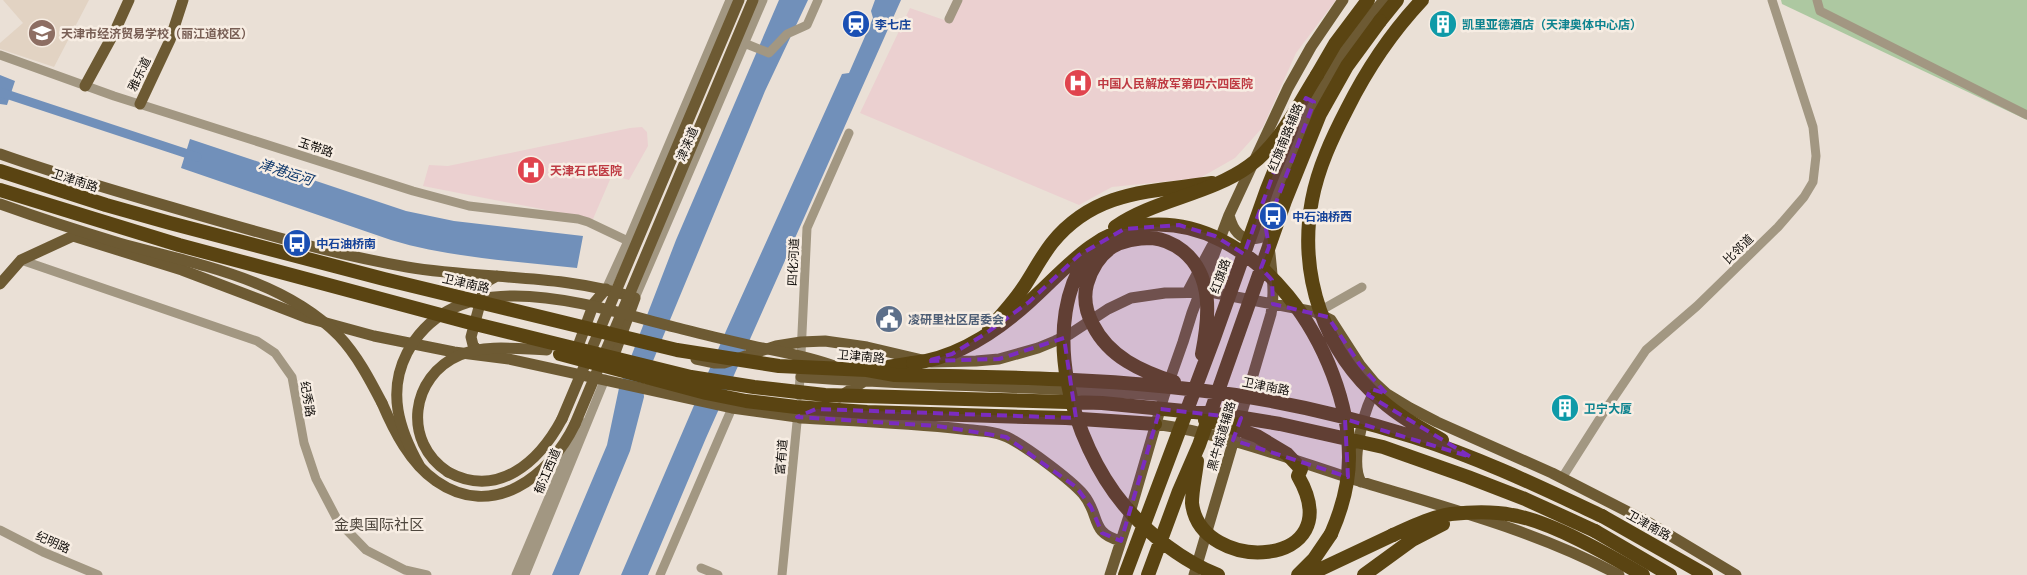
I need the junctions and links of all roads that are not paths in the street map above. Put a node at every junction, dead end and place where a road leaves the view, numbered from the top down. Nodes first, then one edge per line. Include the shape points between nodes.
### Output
1 (129, 0) edge
2 (183, 0) edge
3 (730, 0) edge
4 (739, 0) edge
5 (753, 0) edge
6 (763, 0) edge
7 (818, 0) edge
8 (958, 0) edge
9 (1343, 0) edge
10 (1368, 0) edge
11 (1384, 0) edge
12 (1397, 0) edge
13 (1422, 0) edge
14 (1772, 0) edge
15 (1817, 0) edge
16 (949, 19) dead end
17 (747, 44) junction
18 (0, 55) edge
19 (1318, 75) junction
20 (85, 86) junction
21 (1288, 88) junction
22 (1314, 102) junction
23 (140, 104) junction
24 (2027, 116) edge
25 (849, 133) dead end
26 (0, 154) edge
27 (0, 171) edge
28 (1217, 182) junction
29 (0, 190) edge
30 (0, 204) edge
31 (1230, 215) junction
32 (1266, 229) junction
33 (1224, 232) junction
34 (628, 241) junction
35 (21, 260) junction
36 (476, 275) junction
37 (497, 276) junction
38 (0, 284) edge
39 (485, 285) junction
40 (1362, 287) dead end
41 (606, 289) junction
42 (1188, 291) junction
43 (1201, 292) junction
44 (635, 298) junction
45 (1273, 304) junction
46 (1325, 308) joint
47 (1331, 320) junction
48 (467, 322) junction
49 (985, 334) junction
50 (471, 336) junction
51 (624, 342) junction
52 (802, 342) junction
53 (547, 350) junction
54 (454, 352) junction
55 (481, 355) junction
56 (840, 369) junction
57 (575, 372) junction
58 (593, 376) junction
59 (865, 376) junction
60 (800, 377) junction
61 (609, 380) junction
62 (1198, 386) junction
63 (1387, 394) junction
64 (1164, 402) junction
65 (732, 408) junction
66 (798, 417) junction
67 (1155, 424) junction
68 (1233, 440) junction
69 (1199, 445) junction
70 (1471, 456) junction
71 (419, 465) junction
72 (1562, 478) junction
73 (1361, 482) junction
74 (1477, 513) junction
75 (0, 530) edge
76 (0, 535) edge
77 (1121, 541) junction
78 (1212, 553) dead end
79 (1282, 562) dead end
80 (701, 568) dead end
81 (1224, 568) edge
82 (86, 575) edge
83 (98, 575) edge
84 (427, 575) edge
85 (516, 575) edge
86 (525, 575) edge
87 (660, 575) edge
88 (718, 575) edge
89 (782, 575) edge
90 (1110, 575) edge
91 (1125, 575) edge
92 (1148, 575) edge
93 (1194, 575) edge
94 (1298, 575) edge
95 (1308, 575) edge
96 (1364, 575) edge
97 (1618, 575) edge
98 (1643, 575) edge
99 (1670, 575) edge
100 (1706, 575) edge
101 (1736, 575) edge

1 - 20 main road
2 - 23 main road, 雅乐道 via 170,40
3 - 34 street, 津涞道
4 - 53 main road, bridge via 584,370 550,440 520,469 493,480 462,478 434,462 423,444 417,418 424,388 439,368 459,356 481,350
5 - 71 main road, bridge via 575,424 562,448 527,483 488,495 462,493 444,486
6 - 17 street, 津涞道
7 - 17 street via 807,25 787,34 768,53
8 - 16 street
9 - 21 main road, 红旗南路辅路
10 - 19 highway, 红旗路 via 1335,44
11 - 22 main road, 红旗南路辅路 via 1336,64
12 - 69 highway, bridge via 1347,66 1320,114
13 - 70 highway, bridge via 1375,58 1328,149 1310,213 1310,275 1328,332 1360,379 1392,410
14 - 72 street, 比邻道 via 1813,127 1816,156 1812,182 1804,197 1778,227 1697,306 1646,350
15 - 24 street via 1820,10
17 - 44 street, 津涞道
18 - 20 street, 玉带路
19 - 28 highway, bridge via 1266,151 1243,170
19 - 62 highway, 红旗路, bridge via 1286,139
20 - 23 street, 玉带路
21 - 22 main road
21 - 31 main road, 红旗南路辅路
22 - 32 main road, 红旗南路辅路 via 1285,171
23 - 34 street, 玉带路 via 413,191 469,206 578,219
25 - 52 street, 四化河道 via 807,228
26 - 36 main road via 297,244 407,267
27 - 56 highway, 卫津南路, bridge via 179,226 678,350 779,366
28 - 49 highway, bridge via 1129,195 1091,209 1068,225 1052,243 1016,298
28 - 81 highway, bridge via 1135,215 1099,241 1081,265 1070,293 1064,344 1069,385 1079,425 1112,489 1136,518 1188,560
29 - 48 highway, bridge via 161,240
30 - 71 main road, bridge via 243,279 297,304 332,329 347,345 366,372 403,445
31 - 32 main road via 1233,230 1241,236 1259,238
31 - 33 main road, 红旗南路辅路
32 - 45 main road, 红旗南路辅路
33 - 42 main road via 1214,243
33 - 43 main road, 红旗南路辅路
34 - 41 street, 津涞道
35 - 38 main road
35 - 54 main road via 68,237 80,237 308,318 374,336
35 - 84 street, 纪秀路 via 257,341 275,353 292,378 304,443 316,478 338,521 366,550 404,570
36 - 37 main road
36 - 39 main road
37 - 39 main road
37 - 41 main road via 535,278
39 - 50 main road
40 - 46 street
41 - 44 main road
41 - 57 main road via 594,303 576,352 572,367
42 - 43 main road
42 - 52 main road via 1131,298 1055,341 1020,353 984,360 931,362 842,342
43 - 45 main road
43 - 64 main road, 红旗南路辅路
44 - 51 main road
45 - 47 main road via 1315,312
45 - 68 main road, 黑牛城道辅路
46 - 47 main road
47 - 63 main road via 1360,365
48 - 53 highway, bridge via 495,335
48 - 64 highway, bridge via 691,377 754,388 825,395 931,399
49 - 59 highway, bridge via 940,358
49 - 94 highway, bridge via 1029,302 1079,255 1124,229 1178,225 1215,236 1246,255 1287,296 1316,336 1328,360 1347,434 1348,480 1340,514 1322,547
50 - 54 main road
50 - 55 main road
51 - 52 main road, bridge via 724,363 776,346
51 - 61 main road
52 - 60 street, 富有道
53 - 67 highway, bridge via 706,393 796,408 1083,418
54 - 55 main road
55 - 57 main road
56 - 59 highway, 卫津南路, bridge
56 - 71 main road, bridge via 797,354 670,327 572,301 523,296 475,301 433,321 413,344 402,365 398,413 405,438
57 - 58 main road
58 - 61 main road
58 - 85 street, 郁江西道 via 596,386
59 - 60 main road
59 - 62 highway, 卫津南路, bridge
59 - 64 main road via 1087,390
59 - 66 main road via 829,403
60 - 66 street, 富有道
61 - 65 main road
61 - 86 street, 郁江西道
62 - 62 highway, bridge via 1147,372 1129,363 1112,351 1097,332 1087,310 1086,289 1096,264 1114,246 1134,239 1158,239 1176,246 1198,266 1207,306
62 - 70 highway, 卫津南路, bridge via 1389,430
62 - 91 highway, 红旗路, bridge
63 - 72 main road via 1437,422
63 - 73 main road via 1372,396 1366,411 1356,469
64 - 67 main road
64 - 79 highway, bridge via 1247,432 1287,454 1298,465 1301,470 1298,476 1308,502 1308,524 1299,547
64 - 99 highway, bridge via 1383,447 1517,496 1595,531
65 - 66 main road
65 - 87 street
66 - 77 main road via 937,426 1006,437 1076,487 1092,507 1102,533
66 - 89 street, 富有道
67 - 68 main road
67 - 77 main road
68 - 73 main road
68 - 93 main road, 黑牛城道辅路
69 - 78 highway, bridge via 1192,501 1201,537
69 - 92 highway, bridge
70 - 100 highway, 卫津南路, bridge via 1602,516
72 - 101 main road via 1646,521
73 - 97 main road via 1497,522
74 - 95 highway, bridge via 1450,514 1424,522
74 - 96 highway, bridge via 1423,533
74 - 98 highway, bridge via 1513,515 1539,523 1577,539
75 - 83 street, 纪明路
76 - 82 street, 纪明路
77 - 90 main road
80 - 88 street

